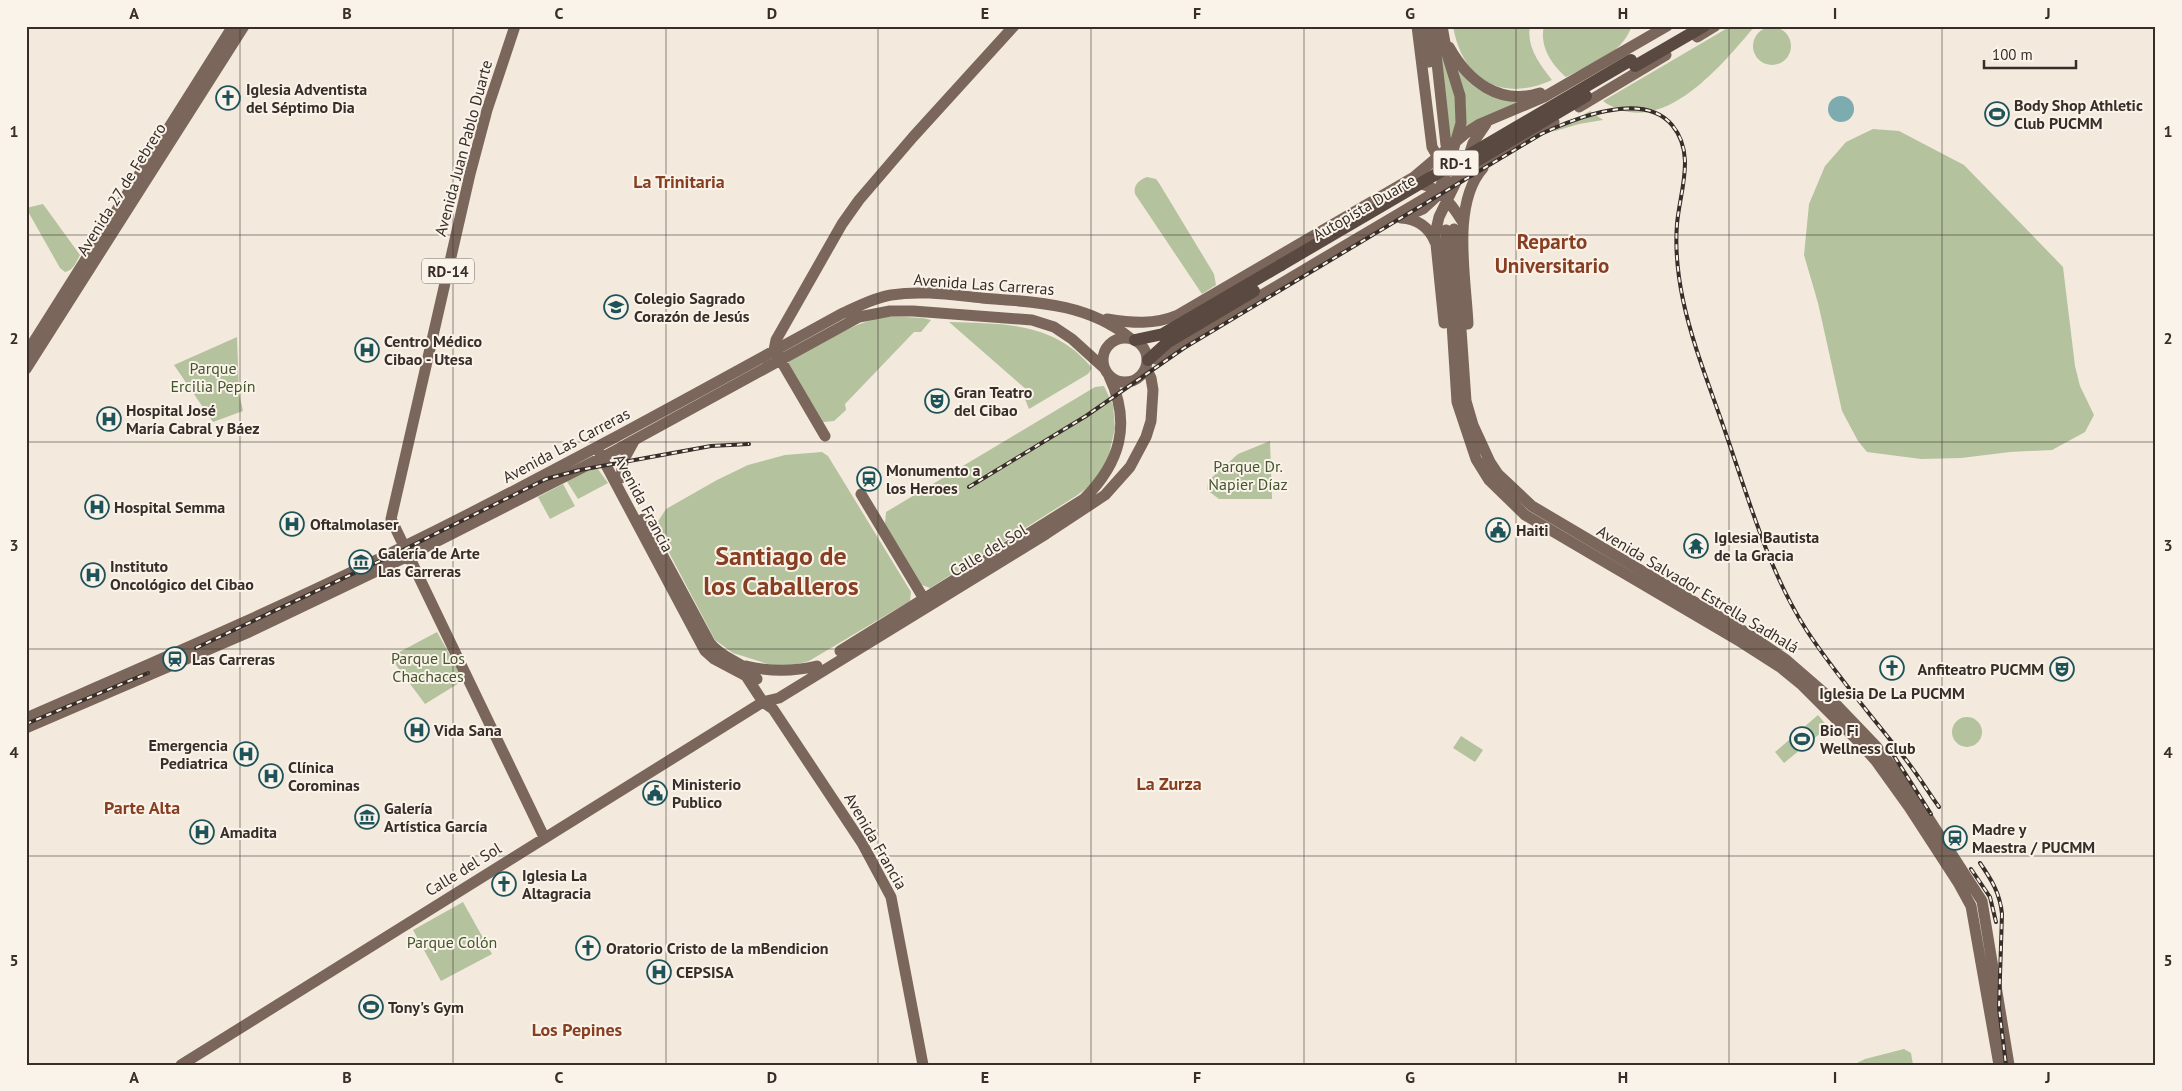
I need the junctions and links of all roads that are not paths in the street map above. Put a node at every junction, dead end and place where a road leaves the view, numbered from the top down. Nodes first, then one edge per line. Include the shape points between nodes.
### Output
1 (233, 26) edge
2 (244, 26) edge
3 (515, 26) edge
4 (1014, 26) edge
5 (1417, 26) edge
6 (1425, 26) edge
7 (1433, 26) edge
8 (1667, 26) edge
9 (1688, 26) edge
10 (1704, 26) edge
11 (1714, 26) edge
12 (1443, 32) edge
13 (1607, 56) dead end
14 (1633, 63) junction
15 (1596, 68) junction
16 (1576, 80) junction
17 (1492, 118) junction
18 (1430, 137) junction
19 (1473, 143) junction
20 (1447, 144) junction
21 (1437, 159) junction
22 (1492, 159) junction
23 (1448, 168) junction
24 (1459, 176) junction
25 (1415, 180) junction
26 (1438, 192) junction
27 (1424, 200) junction
28 (1447, 200) junction
29 (1391, 219) junction
30 (1454, 227) junction
31 (1436, 243) junction
32 (1098, 317) junction
33 (1169, 330) junction
34 (1133, 339) junction
35 (26, 354) edge
36 (777, 355) junction
37 (1147, 365) junction
38 (26, 369) edge
39 (1106, 372) junction
40 (825, 436) dead end
41 (634, 440) junction
42 (602, 451) junction
43 (1479, 454) junction
44 (621, 478) junction
45 (861, 494) dead end
46 (1043, 530) junction
47 (406, 551) junction
48 (926, 602) junction
49 (746, 666) junction
50 (817, 666) junction
51 (769, 702) junction
52 (26, 718) edge
53 (26, 728) edge
54 (544, 837) junction
55 (181, 1065) edge
56 (923, 1065) edge
57 (1999, 1065) edge
58 (2009, 1065) edge

1 - 35 main road, Avenida 27 de Febrero
2 - 38 main road, Avenida 27 de Febrero
3 - 47 main road, Avenida Juan Pablo Duarte / RD-14 via 470,174 395,496 391,519
4 - 36 main road via 859,200 774,344
5 - 18 main road
6 - 20 main road
7 - 20 main road
8 - 15 main road
9 - 14 highway, Autopista Duarte / RD-1
10 - 14 highway, Autopista Duarte / RD-1
11 - 22 main road
12 - 16 main road via 1465,71 1475,81 1497,92 1534,95
12 - 20 main road via 1462,103 1461,123
13 - 15 main road
14 - 33 highway, Autopista Duarte / RD-1, bridge
15 - 16 main road
16 - 17 main road
17 - 19 main road, Avenida Salvador Estrella Sadhalá via 1482,127
17 - 20 main road
18 - 21 main road
18 - 25 main road via 1426,160
19 - 22 main road via 1479,157
19 - 24 main road, Avenida Salvador Estrella Sadhalá
20 - 21 main road
20 - 23 main road
21 - 23 main road
21 - 25 main road
22 - 24 main road
22 - 30 main road via 1473,181
23 - 24 main road
23 - 26 main road
24 - 26 main road
24 - 28 main road, Avenida Salvador Estrella Sadhalá
25 - 26 main road
25 - 27 main road via 1425,190
25 - 33 main road via 1402,184 1190,308
26 - 27 main road
26 - 28 main road
26 - 29 main road via 1423,210
27 - 29 main road
28 - 30 main road
28 - 31 main road, Avenida Salvador Estrella Sadhalá via 1437,225
29 - 31 main road via 1411,219 1424,226
29 - 37 main road
30 - 43 main road, Avenida Salvador Estrella Sadhalá via 1467,304
30 - 43 main road, Avenida Salvador Estrella Sadhalá via 1456,392 1460,412
31 - 43 main road, Avenida Salvador Estrella Sadhalá via 1449,394 1457,427
32 - 33 main road
32 - 34 main road, Avenida Las Carreras
32 - 36 main road, Avenida Las Carreras via 1063,306 1018,299 941,294 891,295 862,304
33 - 34 highway, Autopista Duarte / RD-1 via 1160,336
33 - 37 highway, Autopista Duarte / RD-1
34 - 37 main road via 1144,348
34 - 39 main road via 1116,339 1106,348 1102,361
36 - 39 main road, Avenida Las Carreras via 859,317 890,311 913,311 1043,323 1072,338
36 - 40 main road
36 - 41 main road, Avenida Las Carreras
36 - 42 main road, Avenida Las Carreras
37 - 39 main road via 1131,382 1119,382
37 - 46 main road, Calle del Sol via 1153,390 1151,421 1130,467 1105,495
39 - 46 main road, Calle del Sol via 1117,400 1121,426 1111,467 1084,499
41 - 42 main road, Avenida Las Carreras
41 - 44 main road via 625,455
42 - 44 main road, Avenida Francia
42 - 47 main road, Avenida Las Carreras
42 - 51 main road, Avenida Francia via 705,651 746,676
43 - 57 main road, Avenida Salvador Estrella Sadhalá via 1489,480 1525,514 1780,667 1869,752 1971,906
43 - 58 main road, Avenida Salvador Estrella Sadhalá via 1532,506 1747,633 1785,659 1830,698 1876,746 1909,788 1982,902
44 - 49 main road, Avenida Francia via 710,643 721,653
45 - 48 main road
46 - 48 main road, Calle del Sol
47 - 52 main road, Avenida Las Carreras
47 - 53 main road, Avenida Las Carreras via 248,633
47 - 54 main road, Avenida Juan Pablo Duarte
48 - 50 main road, Calle del Sol
48 - 51 main road, Calle del Sol
49 - 50 main road via 782,671
49 - 51 main road, Avenida Francia
50 - 51 main road, Calle del Sol
51 - 54 main road, Calle del Sol
51 - 56 main road, Avenida Francia via 862,844 892,897
54 - 55 main road, Calle del Sol

